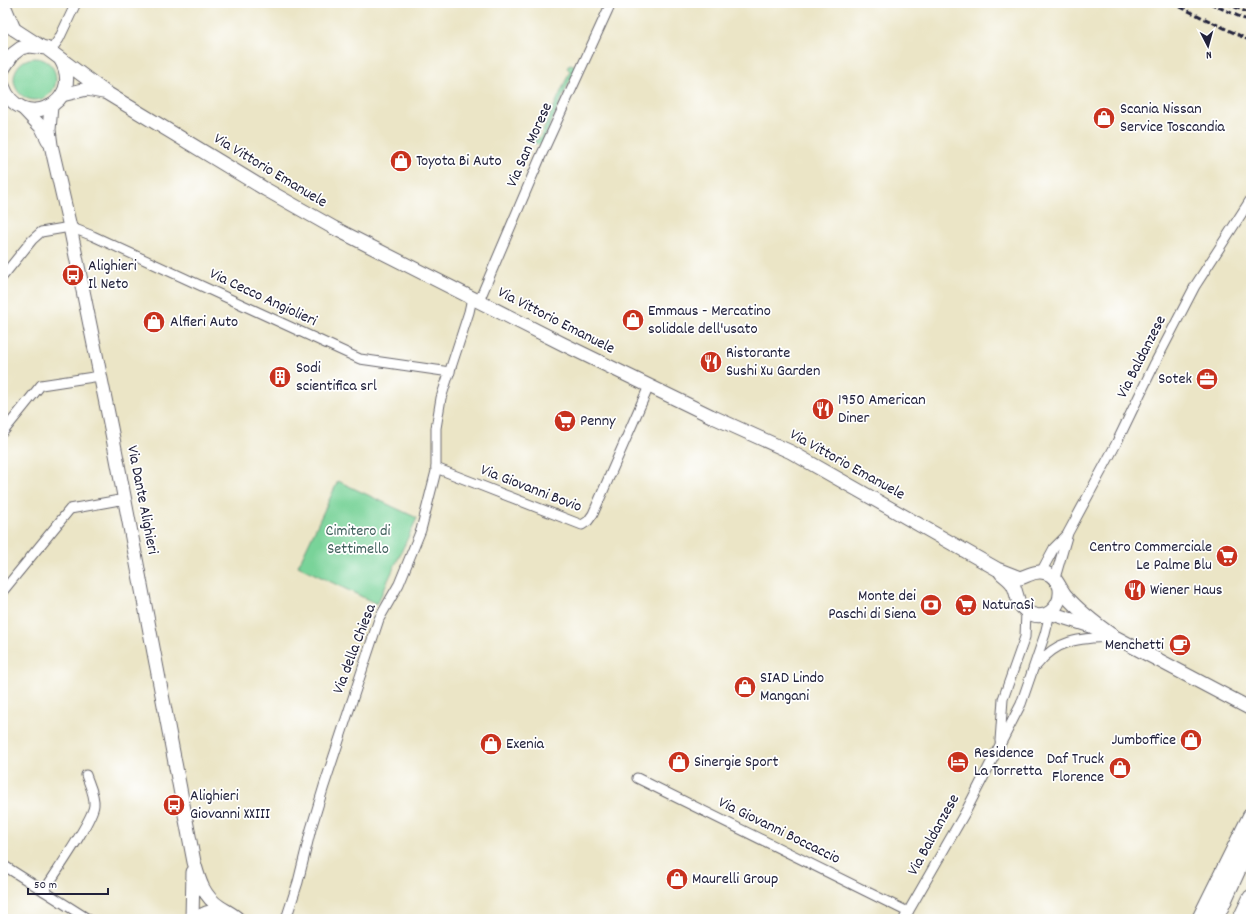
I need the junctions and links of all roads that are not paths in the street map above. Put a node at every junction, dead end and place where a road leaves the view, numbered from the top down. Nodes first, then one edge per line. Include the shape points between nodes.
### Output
1 (3, 3) edge
2 (76, 3) edge
3 (611, 3) edge
4 (3, 22) edge
5 (15, 31) junction
6 (50, 51) junction
7 (3, 69) edge
8 (3, 86) edge
9 (105, 92) junction
10 (62, 95) junction
11 (51, 106) junction
12 (24, 109) junction
13 (51, 145) junction
14 (1251, 199) edge
15 (70, 227) junction
16 (3, 276) edge
17 (475, 299) junction
18 (450, 372) junction
19 (100, 376) junction
20 (649, 386) junction
21 (3, 432) edge
22 (436, 468) junction
23 (125, 499) junction
24 (1068, 534) junction
25 (996, 569) junction
26 (1041, 572) junction
27 (1024, 577) junction
28 (1058, 584) junction
29 (3, 591) edge
30 (1016, 596) junction
31 (1026, 612) junction
32 (1050, 613) junction
33 (1113, 636) junction
34 (1032, 671) junction
35 (1251, 709) edge
36 (1000, 744) junction
37 (86, 775) dead end
38 (637, 778) dead end
39 (1251, 816) edge
40 (1251, 840) edge
41 (194, 862) junction
42 (3, 865) edge
43 (44, 891) junction
44 (1251, 898) edge
45 (226, 911) junction
46 (906, 915) edge
47 (88, 919) edge
48 (192, 919) edge
49 (196, 919) edge
50 (238, 919) edge
51 (286, 919) edge
52 (1200, 919) edge
53 (1215, 919) edge
54 (1241, 919) edge

1 - 5 main road
2 - 6 street via 59,39
3 - 17 street, Via San Morese
4 - 5 main road, Via Vittorio Emanuele
5 - 6 main road, Via Vittorio Emanuele
6 - 7 main road via 30,46 17,51
6 - 9 main road, Via Vittorio Emanuele
6 - 10 main road via 65,67 67,78
8 - 12 main road via 11,101
9 - 10 main road, Via Vittorio Emanuele via 87,89
9 - 17 main road, Via Vittorio Emanuele via 264,189 334,228
10 - 11 main road
11 - 12 main road via 33,111
11 - 13 main road, Via Dante Alighieri
12 - 13 main road, Via Dante Alighieri via 42,128
13 - 15 main road, Via Dante Alighieri
14 - 24 street, Via Baldanzese via 1195,286
15 - 16 street via 37,234
15 - 18 street, Via Cecco Angiolieri via 360,359
15 - 19 main road, Via Dante Alighieri
17 - 18 street, Via della Chiesa
17 - 20 main road, Via Vittorio Emanuele
18 - 22 street, Via della Chiesa via 441,398 436,428
19 - 21 street via 41,385
19 - 23 main road, Via Dante Alighieri
20 - 22 street, Via Giovanni Bovio via 594,514 582,525
20 - 25 main road, Via Vittorio Emanuele via 824,469
22 - 51 street, Via della Chiesa via 421,530 399,584 379,619 359,679 311,829
23 - 29 street via 70,509
23 - 41 main road, Via Dante Alighieri
24 - 26 street, Via Baldanzese via 1054,548
24 - 28 street, Via Baldanzese
25 - 27 main road, Via Vittorio Emanuele via 1020,578
25 - 30 main road, Via Vittorio Emanuele via 1014,585
26 - 27 main road via 1032,572
26 - 28 main road
27 - 30 main road via 1019,583
28 - 32 main road via 1059,603
28 - 33 main road via 1075,606
30 - 31 main road, Via Vittorio Emanuele
31 - 32 main road via 1034,615
31 - 36 street, Via Baldanzese via 1025,637 1003,699
32 - 33 main road
32 - 34 street, Via Baldanzese
33 - 34 street, Via Baldanzese via 1061,644 1051,650
33 - 35 main road
34 - 36 street, Via Baldanzese via 1021,704
36 - 46 street, Via Baldanzese via 966,811
37 - 43 street via 94,807 78,838
38 - 46 street, Via Giovanni Boccaccio
39 - 52 highway
40 - 53 highway
41 - 45 main road, Via Dante Alighieri via 205,892 214,903
41 - 48 main road, Via Dante Alighieri
42 - 43 street
43 - 47 street
44 - 54 highway
45 - 49 main road via 207,912
45 - 50 main road, Via Dante Alighieri

